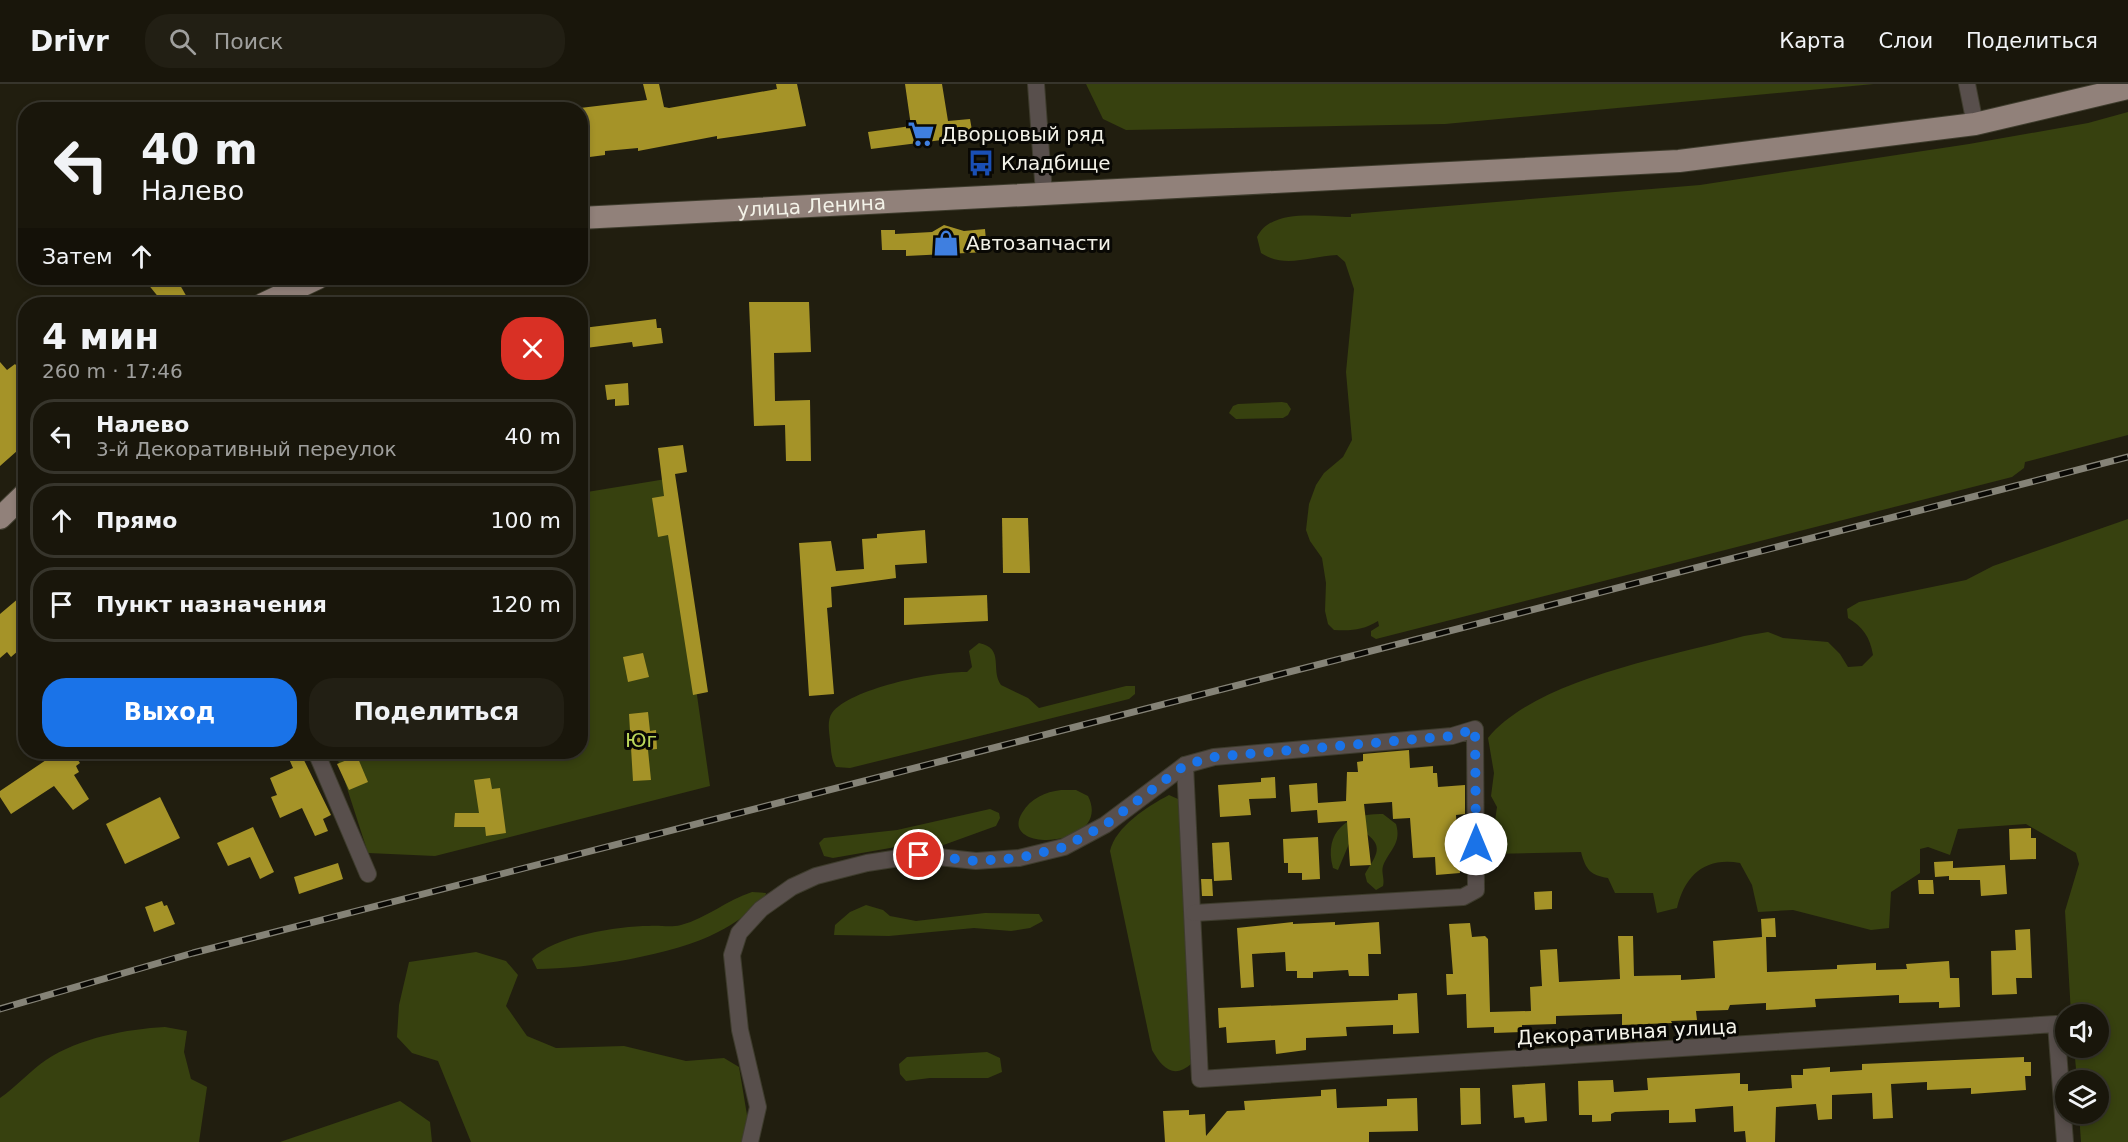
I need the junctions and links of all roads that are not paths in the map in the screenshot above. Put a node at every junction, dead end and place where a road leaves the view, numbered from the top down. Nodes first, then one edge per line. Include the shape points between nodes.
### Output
1 (1036, 84) edge
2 (1967, 84) edge
3 (2128, 88) edge
4 (1975, 124) junction
5 (1044, 194) junction
6 (588, 218) edge
7 (303, 285) edge
8 (278, 297) edge
9 (18, 501) edge
10 (0, 518) edge
11 (319, 759) edge
12 (1185, 765) junction
13 (369, 874) dead end
14 (1194, 914) junction
15 (750, 1142) edge
16 (2066, 1142) edge

1 - 5 street
2 - 4 street
3 - 4 main road, улица Ленина
4 - 5 main road, улица Ленина via 1678,161
5 - 6 main road, улица Ленина
7 - 8 main road
9 - 10 main road
11 - 13 street
12 - 14 street
12 - 14 street via 1214,757 1452,736 1475,729 1476,890 1463,897
12 - 15 street via 1105,825 1064,847 1019,858 976,861 919,855 867,863 816,876 761,909 739,933 732,955 740,1030 758,1107
14 - 16 street, Декоративная улица via 1200,1079 2056,1024

